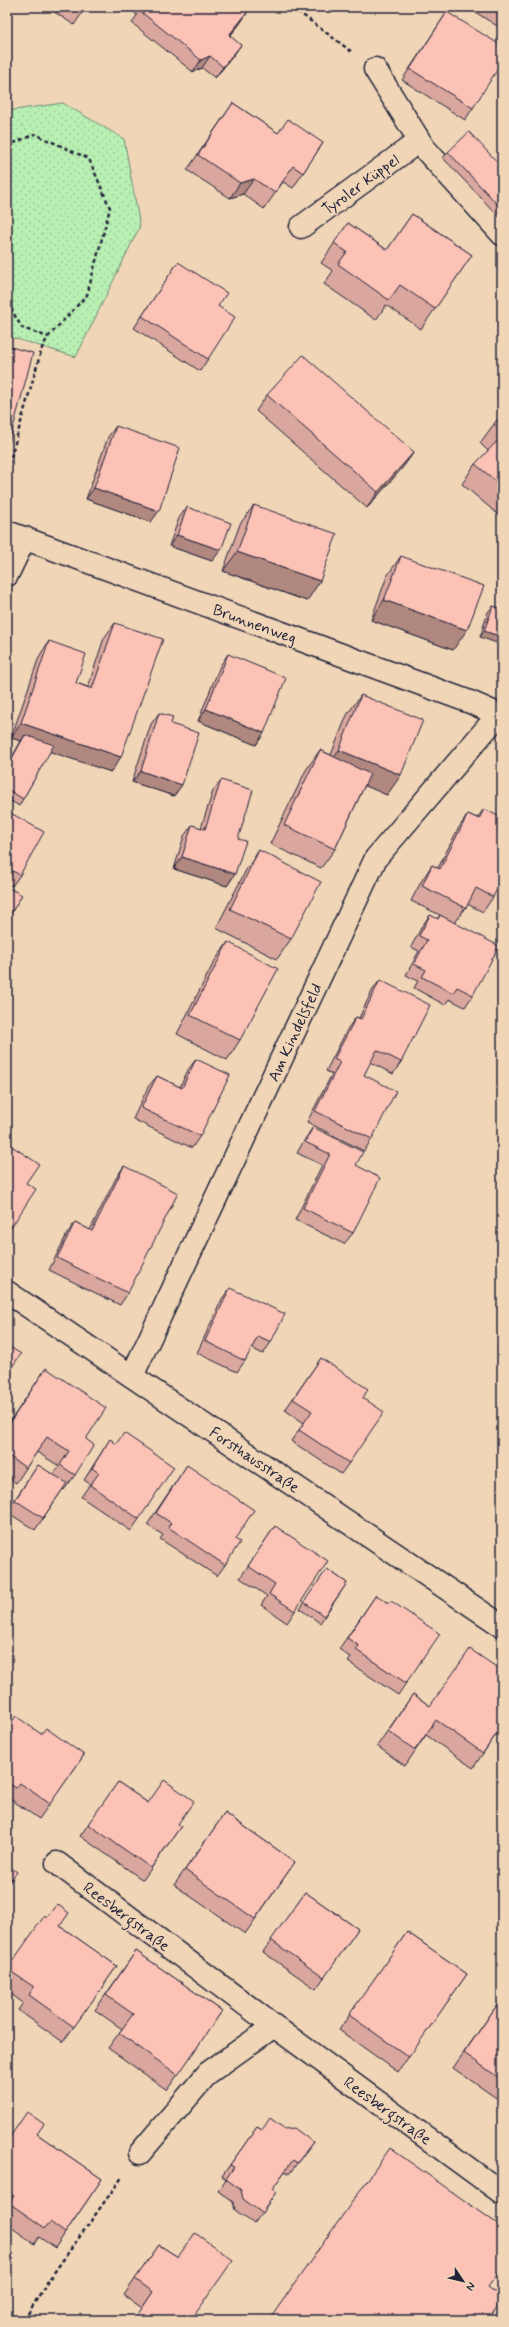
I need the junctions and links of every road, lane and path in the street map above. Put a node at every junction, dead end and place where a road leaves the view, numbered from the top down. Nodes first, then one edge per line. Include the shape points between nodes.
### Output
1 (292, 7) edge
2 (375, 70) joint
3 (419, 141) junction
4 (7, 146) edge
5 (301, 226) dead end
6 (502, 234) edge
7 (7, 302) edge
8 (48, 337) junction
9 (7, 471) edge
10 (16, 535) edge
11 (7, 575) edge
12 (500, 715) edge
13 (7, 1292) edge
14 (132, 1376) junction
15 (502, 1626) edge
16 (57, 1863) dead end
17 (274, 2026) junction
18 (140, 2153) joint
19 (502, 2193) edge
20 (24, 2320) edge

1 - 2 path
2 - 3 street
3 - 5 street, Tyroler Küppel
3 - 6 street
4 - 8 path via 35,134 89,159 110,208 87,295
7 - 8 path via 22,328
8 - 9 path via 42,348
10 - 11 street
10 - 12 street, Brunnenweg
12 - 14 street, Am Kindelsfeld via 376,858
13 - 14 street, Forsthausstraße
14 - 15 street, Forsthausstraße
16 - 17 street, Reesbergstraße
17 - 18 street via 208,2073
17 - 19 street, Reesbergstraße
18 - 20 path via 48,2281

